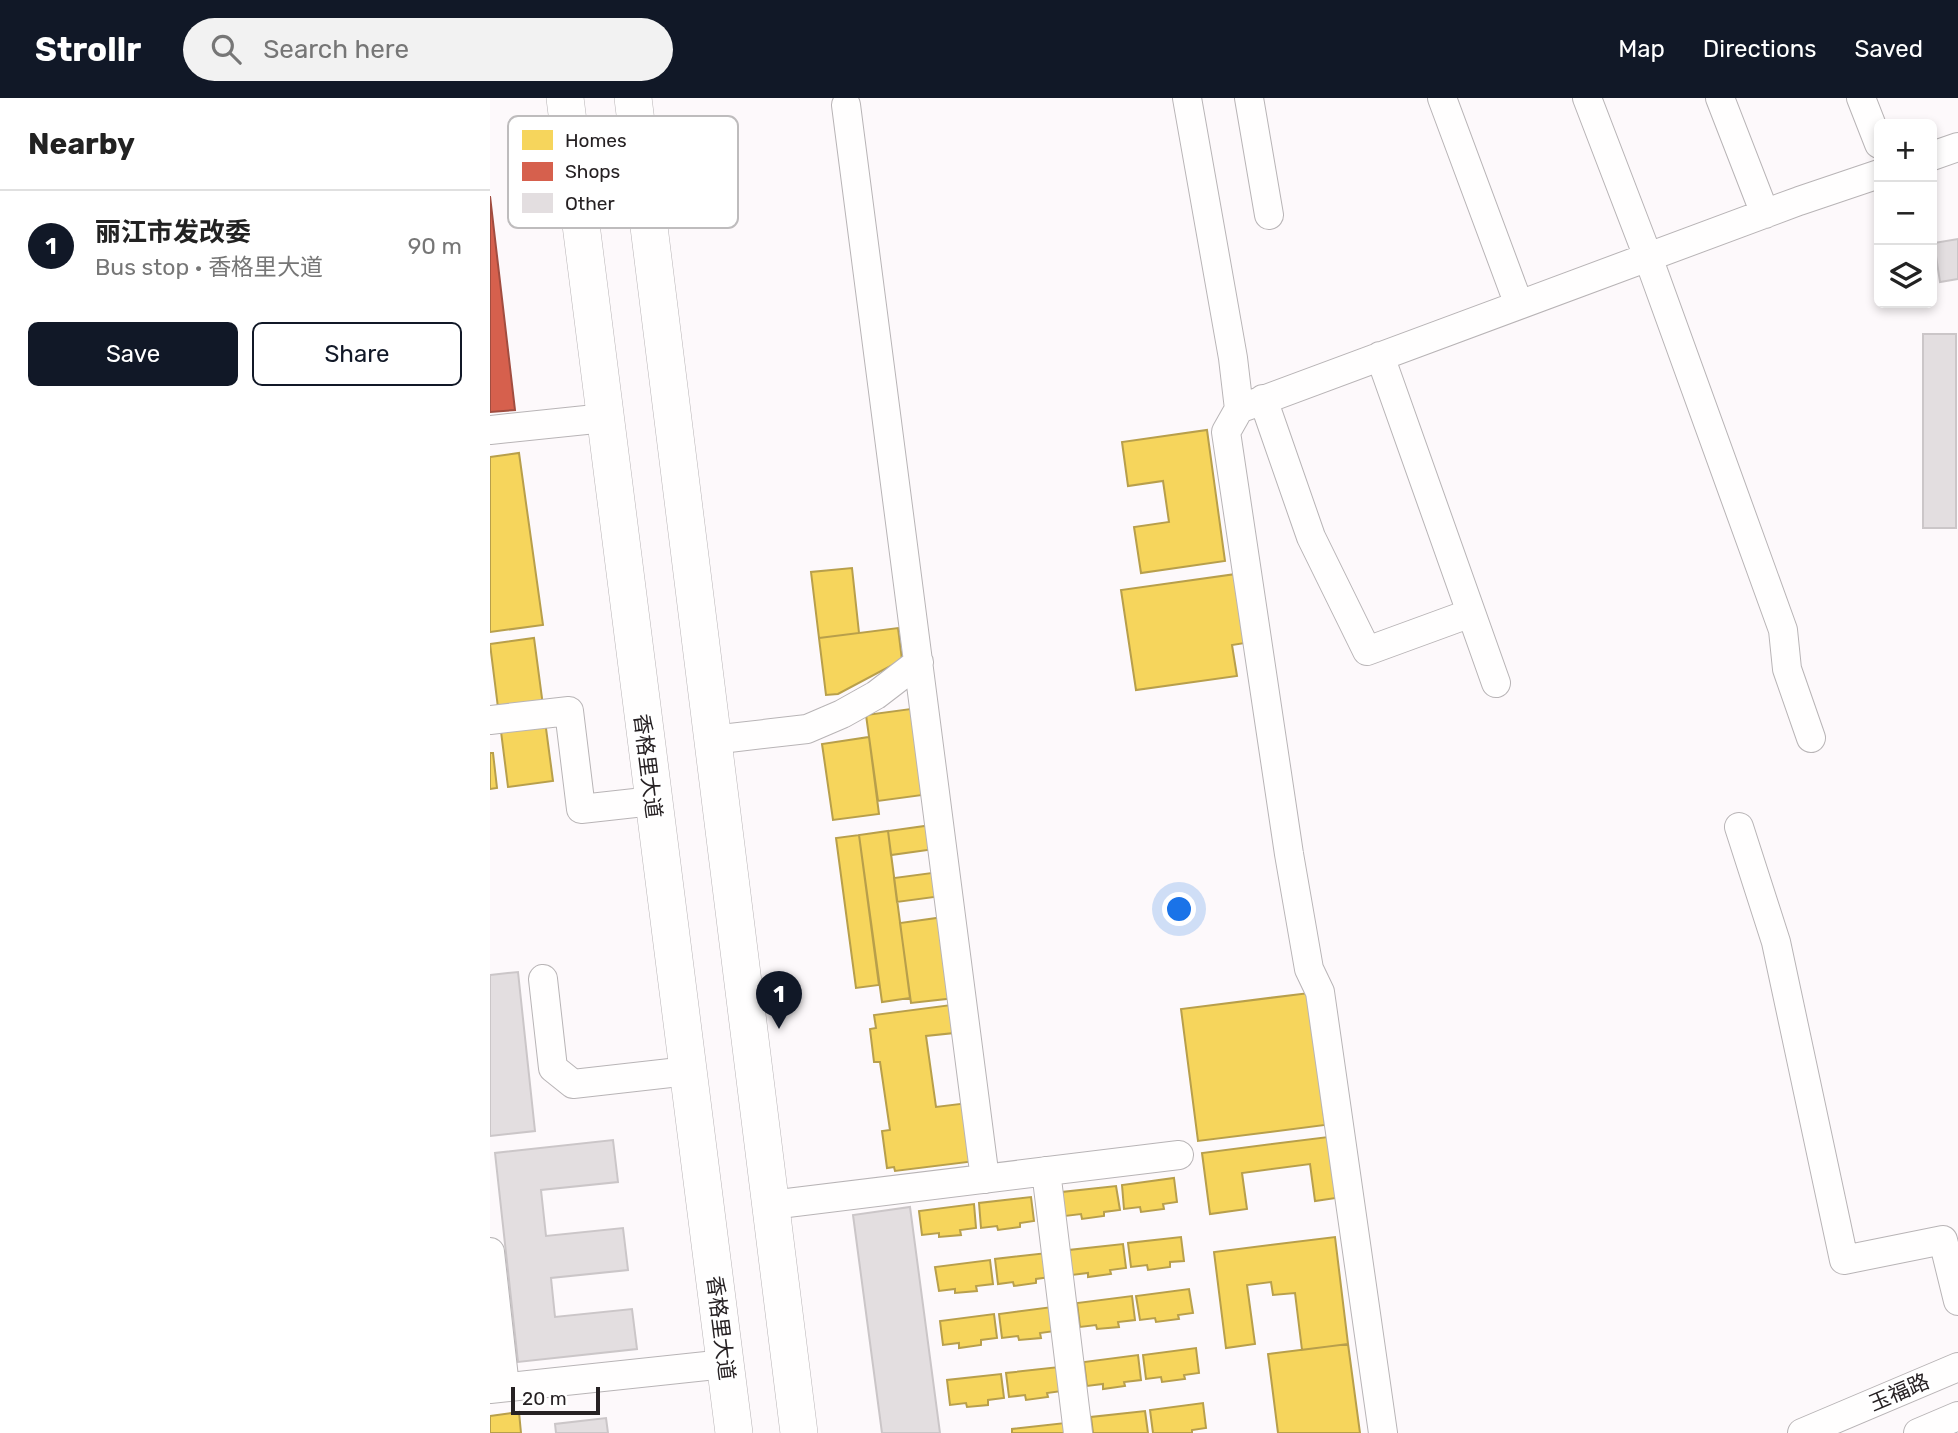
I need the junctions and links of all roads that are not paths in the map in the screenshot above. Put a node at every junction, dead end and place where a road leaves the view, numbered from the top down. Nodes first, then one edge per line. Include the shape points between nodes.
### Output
1 (565, 98) edge
2 (633, 98) edge
3 (1187, 98) edge
4 (1249, 98) edge
5 (1442, 98) edge
6 (1587, 98) edge
7 (1720, 98) edge
8 (1861, 98) edge
9 (846, 105) dead end
10 (567, 116) edge
11 (635, 116) edge
12 (1874, 131) edge
13 (1958, 147) edge
14 (1937, 154) edge
15 (1874, 176) edge
16 (1765, 214) junction
17 (1269, 215) dead end
18 (581, 228) edge
19 (649, 228) edge
20 (1648, 257) junction
21 (1519, 305) junction
22 (1380, 356) junction
23 (1251, 404) junction
24 (605, 418) junction
25 (490, 430) edge
26 (1471, 613) junction
27 (919, 662) junction
28 (1496, 683) dead end
29 (490, 720) edge
30 (1811, 738) dead end
31 (712, 740) junction
32 (653, 802) junction
33 (1739, 827) dead end
34 (543, 979) dead end
35 (688, 1071) junction
36 (1179, 1155) dead end
37 (1046, 1171) junction
38 (985, 1179) junction
39 (771, 1205) junction
40 (490, 1252) edge
41 (1958, 1301) edge
42 (725, 1364) junction
43 (1958, 1367) edge
44 (497, 1388) edge
45 (1958, 1416) edge
46 (1921, 1432) edge
47 (734, 1433) edge
48 (799, 1433) edge
49 (1078, 1433) edge
50 (1383, 1433) edge
51 (1802, 1433) edge

1 - 10 main road, 香格里大道
2 - 11 main road
3 - 23 street via 1233,358
4 - 17 street
5 - 21 street
6 - 20 street
7 - 16 street
8 - 12 street
9 - 27 street
13 - 14 street
15 - 16 street
16 - 20 street
18 - 24 main road, 香格里大道
19 - 31 main road
20 - 21 street
20 - 30 street via 1783,630 1787,668
21 - 22 street
22 - 23 street
22 - 26 street
23 - 26 street via 1367,651
23 - 50 street via 1226,432 1291,866 1309,969 1320,992
24 - 25 street
24 - 32 main road, 香格里大道
26 - 28 street
27 - 31 street via 876,695 807,729
27 - 38 street
29 - 32 street via 569,711 581,809
31 - 39 main road
32 - 35 main road, 香格里大道
33 - 41 street via 1776,942 1844,1260 1943,1240
34 - 35 street via 553,1068 573,1084
35 - 42 main road, 香格里大道
36 - 37 street
37 - 38 street
37 - 49 street
38 - 39 street
39 - 48 main road
40 - 44 street
42 - 44 street
42 - 47 main road, 香格里大道
43 - 51 street, 玉福路
45 - 46 street

